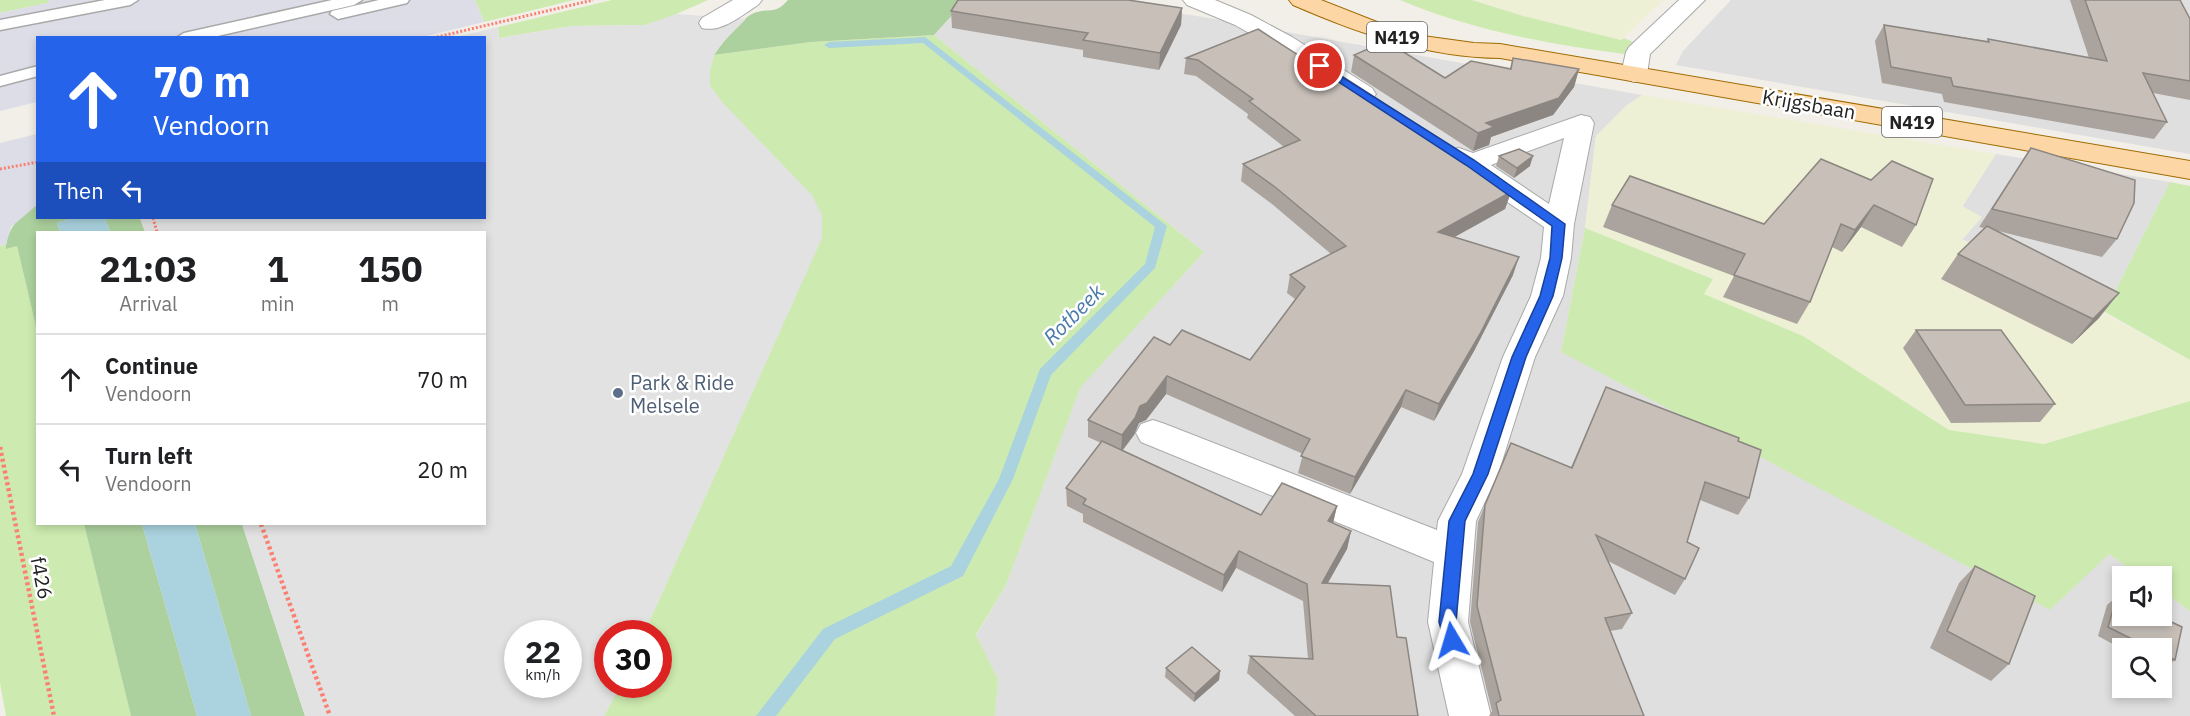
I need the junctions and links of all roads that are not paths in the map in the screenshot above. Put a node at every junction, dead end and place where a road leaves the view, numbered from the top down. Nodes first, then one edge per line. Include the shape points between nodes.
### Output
1 (83, 0) edge
2 (130, 0) edge
3 (354, 0) edge
4 (401, 0) edge
5 (721, 0) edge
6 (750, 0) edge
7 (1195, 0) edge
8 (1301, 0) edge
9 (1352, 0) edge
10 (1693, 0) edge
11 (0, 19) edge
12 (0, 25) edge
13 (193, 36) edge
14 (246, 36) edge
15 (1500, 51) junction
16 (36, 72) edge
17 (1634, 74) junction
18 (36, 84) edge
19 (0, 89) edge
20 (1382, 106) edge
21 (1440, 144) edge
22 (1470, 163) junction
23 (2190, 170) edge
24 (1559, 224) junction
25 (1153, 433) dead end
26 (1454, 554) junction
27 (1470, 716) edge

1 - 11 lane
2 - 12 lane
3 - 13 lane
4 - 14 lane
5 - 6 street via 711,23
7 - 20 street via 1283,42
8 - 15 main road, Krijgsbaan / N419 via 1388,35 1471,51
9 - 15 main road, Krijgsbaan / N419 via 1391,17 1472,39
10 - 17 street via 1638,52
15 - 17 main road, Krijgsbaan / N419
16 - 19 lane
17 - 23 main road, Krijgsbaan / N419
18 - 19 lane
21 - 22 street
22 - 24 street
22 - 24 street via 1581,123
24 - 26 street via 1547,296 1519,357 1480,474 1457,521
25 - 26 street
26 - 27 street via 1448,622

